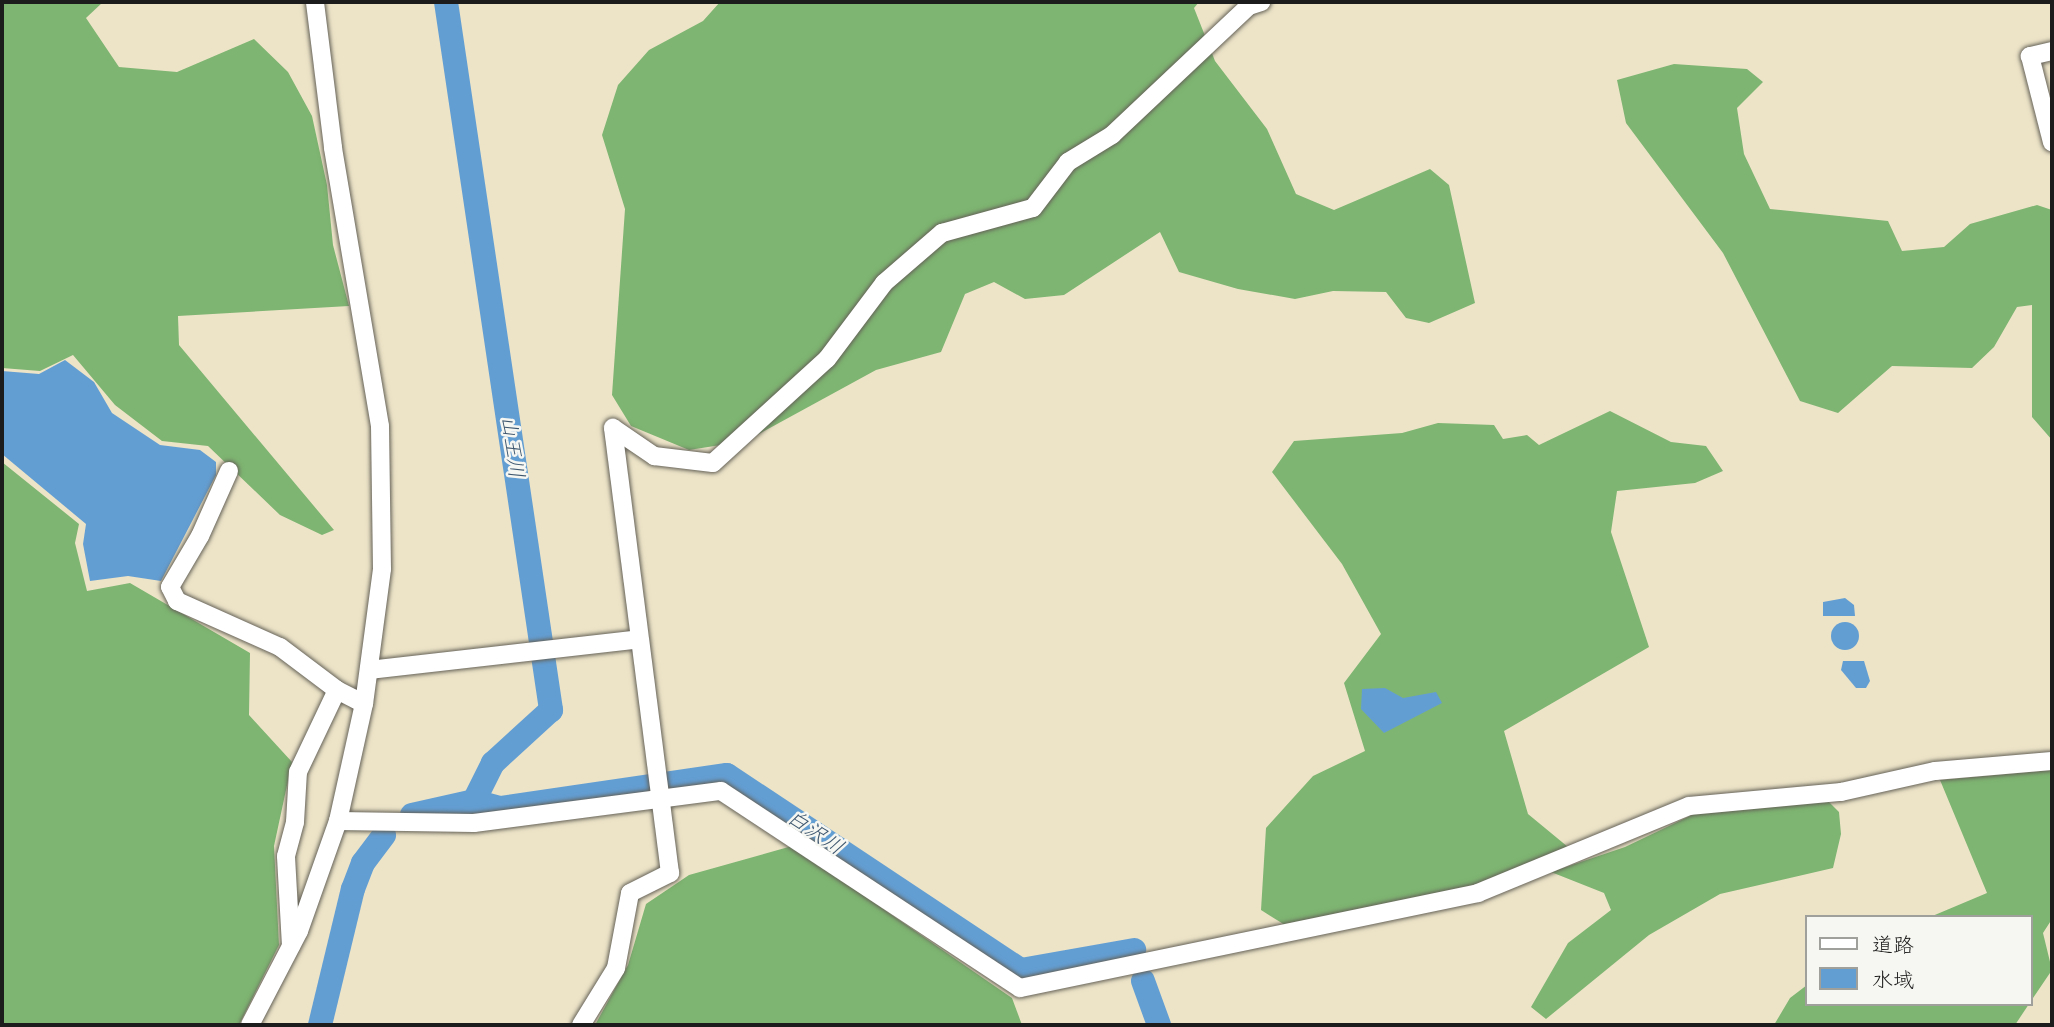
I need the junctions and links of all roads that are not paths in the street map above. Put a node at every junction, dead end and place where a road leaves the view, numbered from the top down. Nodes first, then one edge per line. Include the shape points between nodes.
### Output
1 (315, 2) edge
2 (1261, 2) edge
3 (2052, 51) edge
4 (2052, 142) edge
5 (229, 471) dead end
6 (639, 639) junction
7 (369, 670) junction
8 (337, 690) junction
9 (364, 704) junction
10 (2052, 761) edge
11 (658, 802) junction
12 (338, 821) junction
13 (291, 946) junction
14 (250, 1025) edge
15 (581, 1025) edge

1 - 7 street via 333,147 380,426 382,569
2 - 6 street via 1249,6 1112,135 1068,162 1033,208 942,233 884,283 827,359 713,463 654,456 613,428
3 - 4 street via 2030,55
5 - 8 street via 200,536 170,587 177,600 279,647
6 - 7 street
6 - 11 street
7 - 9 street
8 - 9 street
8 - 13 street via 298,772 295,822 286,856
9 - 12 street
10 - 11 street via 1935,771 1841,792 1689,806 1478,893 1020,988 721,791
11 - 12 street via 474,823
11 - 15 street via 670,873 630,892 616,968
12 - 13 street
13 - 14 street

